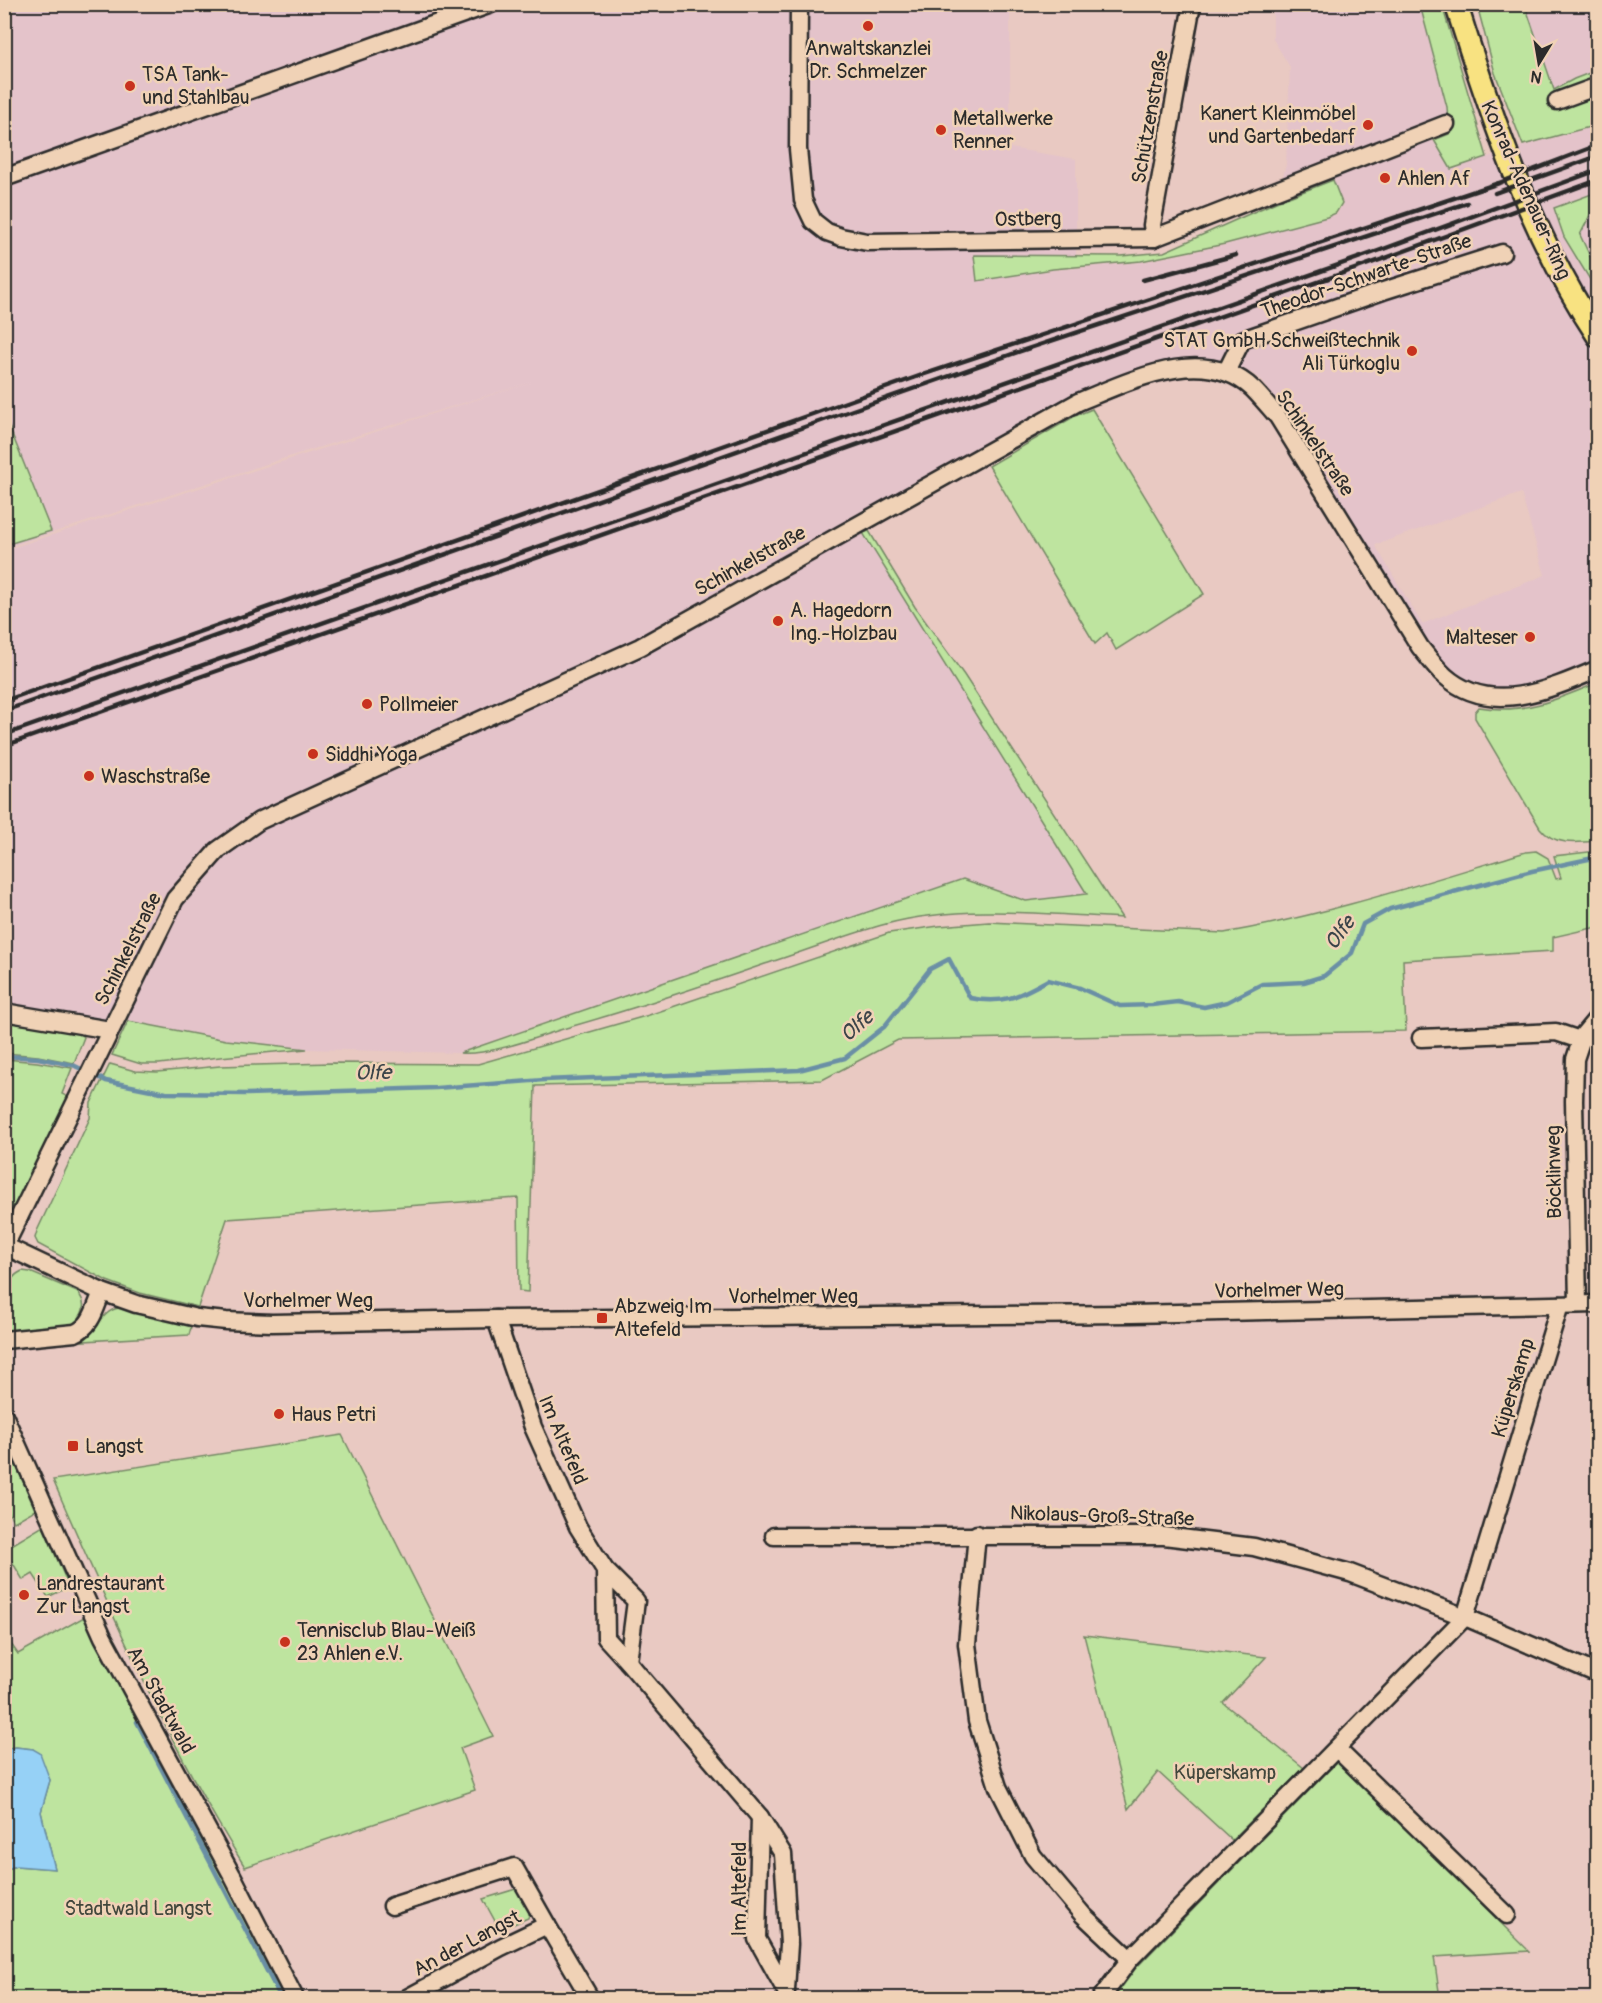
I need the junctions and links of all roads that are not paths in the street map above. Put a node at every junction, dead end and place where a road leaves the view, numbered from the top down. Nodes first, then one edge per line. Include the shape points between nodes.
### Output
1 (491, 4) edge
2 (799, 4) edge
3 (1192, 4) edge
4 (1456, 4) edge
5 (1598, 86) edge
6 (1557, 101) dead end
7 (1446, 124) dead end
8 (4, 178) edge
9 (1154, 238) junction
10 (1502, 253) dead end
11 (1598, 336) edge
12 (1226, 372) junction
13 (1598, 669) edge
14 (4, 1012) edge
15 (1598, 1017) edge
16 (110, 1030) junction
17 (1421, 1038) dead end
18 (1580, 1040) junction
19 (5, 1247) edge
20 (102, 1293) junction
21 (1578, 1304) junction
22 (1598, 1304) edge
23 (1560, 1305) junction
24 (496, 1319) junction
25 (4, 1340) edge
26 (4, 1415) edge
27 (977, 1534) junction
28 (774, 1536) dead end
29 (605, 1570) junction
30 (1465, 1617) junction
31 (628, 1662) junction
32 (1598, 1674) edge
33 (1337, 1749) junction
34 (760, 1816) junction
35 (392, 1906) dead end
36 (1507, 1915) dead end
37 (547, 1925) junction
38 (1130, 1959) junction
39 (788, 1994) edge
40 (295, 1998) edge
41 (407, 1998) edge
42 (590, 1998) edge
43 (1101, 1998) edge

1 - 8 street
2 - 9 street, Ostberg via 798,149 803,200 813,221 827,232 867,242
3 - 9 street, Schützenstraße via 1152,225
4 - 11 main road, Konrad-Adenauer-Ring via 1502,144 1568,287
5 - 6 street
7 - 9 street, Ostberg
10 - 12 street, Theodor-Schwarte-Straße via 1242,340
12 - 13 street, Schinkelstraße via 1252,388 1278,417 1420,647 1445,675 1464,689 1509,698 1555,688
12 - 16 street, Schinkelstraße via 1196,366 1168,369 1078,402 640,647 259,821 218,850 175,899
14 - 16 street
15 - 18 street, Böcklinweg
16 - 19 street, Schinkelstraße
17 - 18 street via 1556,1032
18 - 21 street, Böcklinweg via 1575,1059 1574,1101
19 - 20 street, Vorhelmer Weg
20 - 24 street, Vorhelmer Weg via 167,1312 226,1321
20 - 25 street via 83,1330
21 - 22 street, Vorhelmer Weg
21 - 23 street, Vorhelmer Weg
23 - 24 street, Vorhelmer Weg via 1132,1314
23 - 30 street, Küperskamp
24 - 29 street, Im Altefeld via 533,1427 578,1527
26 - 40 street, Am Stadtwald via 103,1637
27 - 28 street, Nikolaus-Groß-Straße
27 - 30 street, Nikolaus-Groß-Straße via 1164,1536 1254,1547 1350,1573
27 - 38 street via 967,1644 977,1721 998,1787 1033,1856 1083,1916
29 - 31 street, Im Altefeld via 606,1638
29 - 31 street, Im Altefeld via 636,1600
30 - 32 street, Nikolaus-Groß-Straße
30 - 33 street, Küperskamp
31 - 34 street, Im Altefeld
33 - 36 street
33 - 38 street, Küperskamp
34 - 39 street, Im Altefeld via 783,1854
34 - 39 street, Im Altefeld via 757,1940
35 - 37 street, An der Langst via 514,1867
37 - 41 street, An der Langst
37 - 42 street, An der Langst
38 - 43 street, Küperskamp

